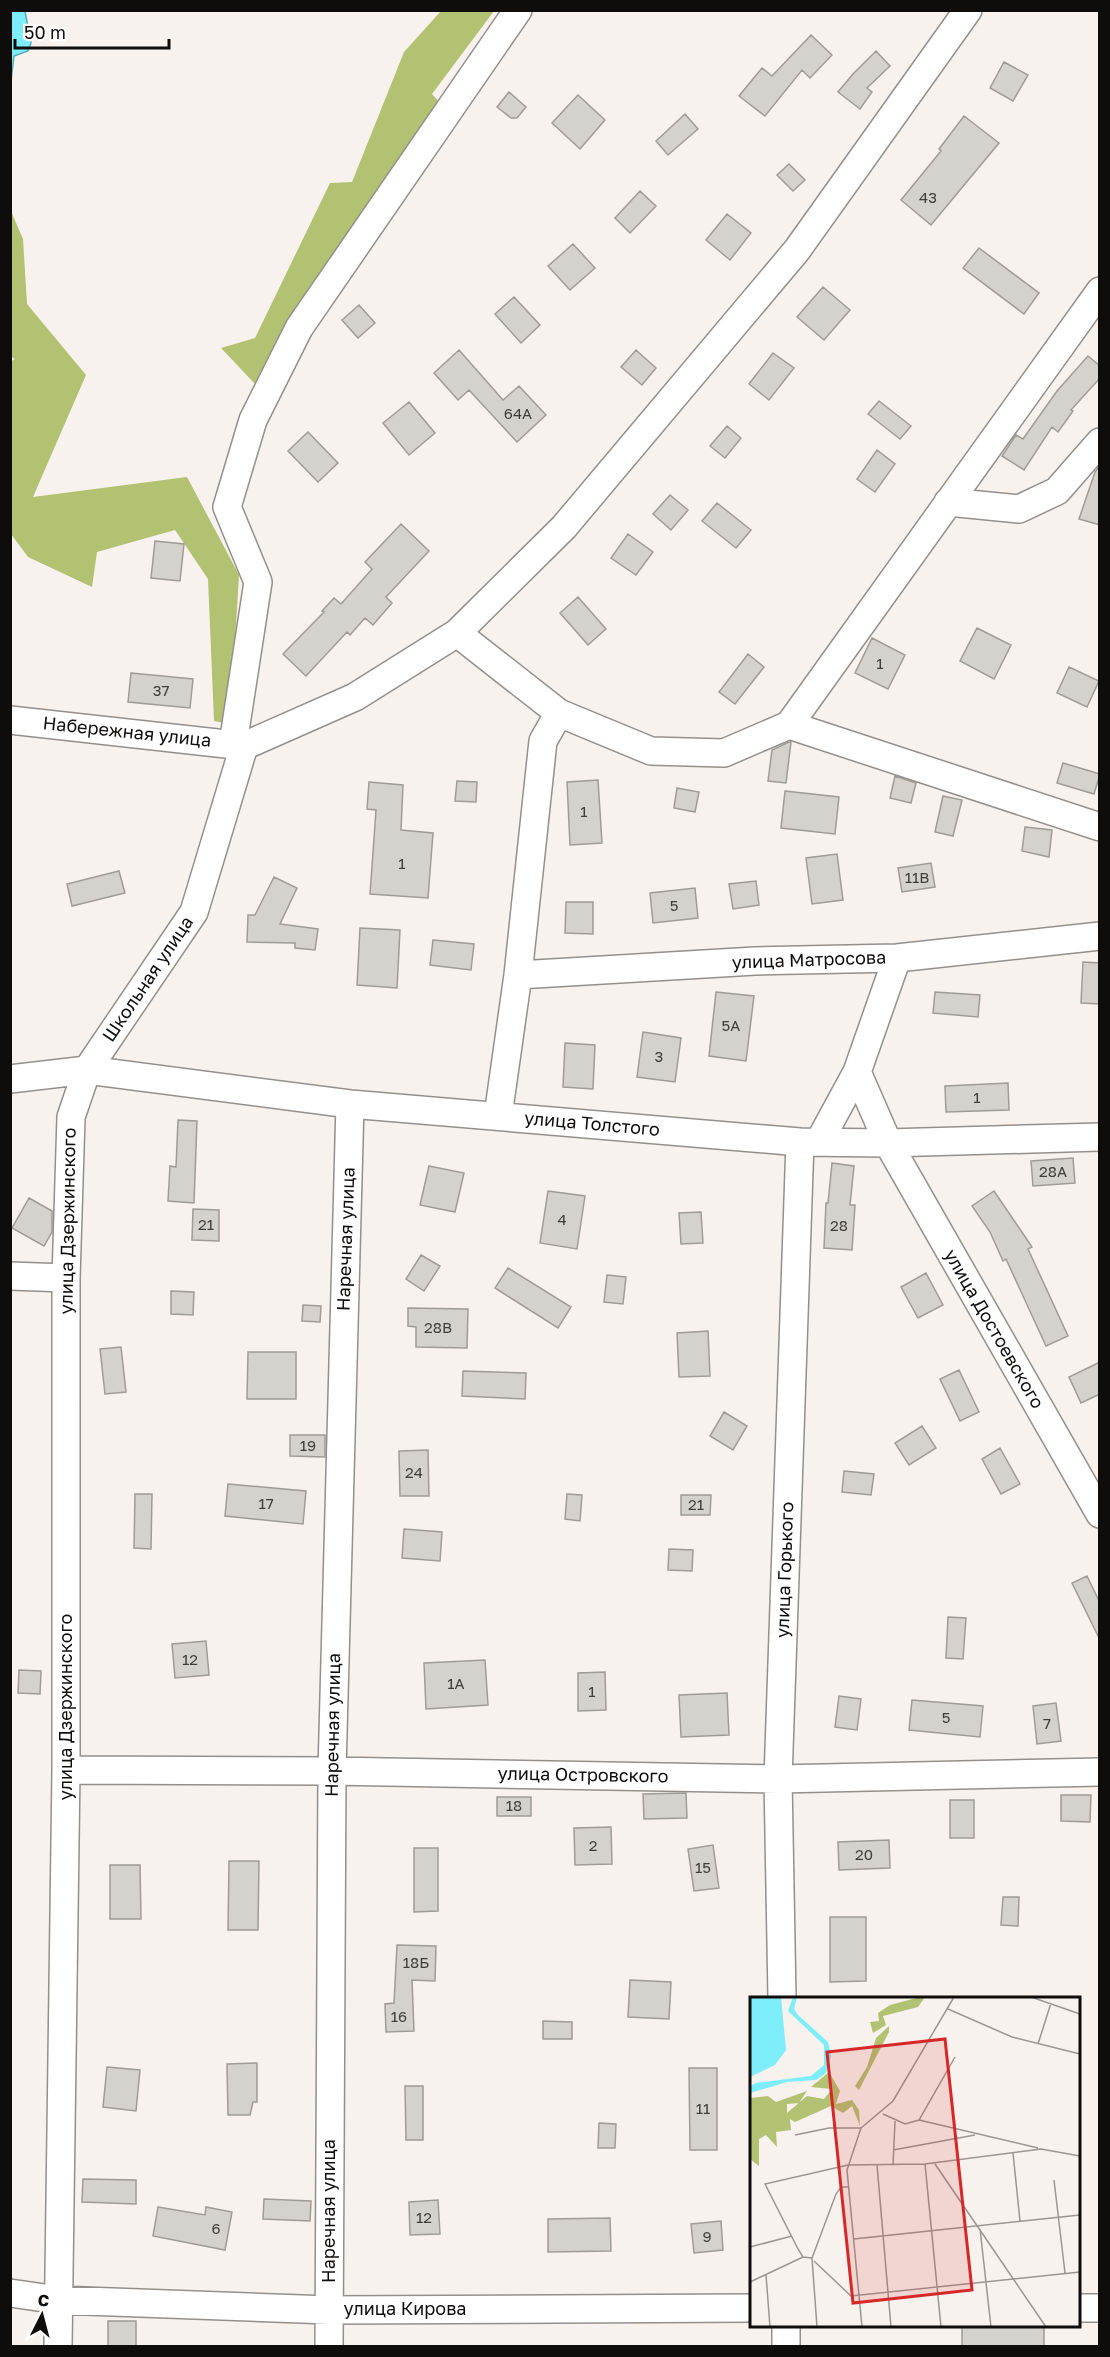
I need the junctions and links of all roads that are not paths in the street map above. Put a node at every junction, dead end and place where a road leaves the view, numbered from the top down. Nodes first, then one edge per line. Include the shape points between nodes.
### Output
1 (518, 10) edge
2 (968, 10) edge
3 (1100, 291) edge
4 (1095, 453) edge
5 (948, 502) junction
6 (457, 633) junction
7 (559, 713) junction
8 (10, 720) edge
9 (789, 724) junction
10 (238, 745) junction
11 (1100, 827) edge
12 (1100, 936) edge
13 (897, 958) junction
14 (518, 975) junction
15 (87, 1070) junction
16 (857, 1072) junction
17 (10, 1079) edge
18 (350, 1104) junction
19 (498, 1116) junction
20 (1100, 1137) edge
21 (809, 1142) junction
22 (888, 1143) junction
23 (10, 1276) edge
24 (66, 1278) junction
25 (1100, 1514) edge
26 (66, 1770) junction
27 (332, 1771) junction
28 (1100, 1772) edge
29 (778, 1779) junction
30 (782, 1997) edge
31 (10, 2294) edge
32 (58, 2300) junction
33 (750, 2308) edge
34 (1080, 2308) edge
35 (1100, 2308) edge
36 (329, 2310) junction
37 (786, 2327) edge
38 (58, 2346) edge
39 (329, 2346) edge
40 (786, 2346) edge

1 - 10 street, Школьная улица via 299,328 253,420 226,507 258,582
2 - 6 street via 797,250 564,527
3 - 5 street
4 - 5 street via 1058,491 1019,509
5 - 9 street
6 - 7 street
6 - 10 street via 355,697
7 - 9 street via 651,751 724,753
7 - 14 street via 543,741
8 - 10 street, Набережная улица
9 - 11 street
10 - 15 street, Школьная улица via 194,912
12 - 13 street, улица Матросова
13 - 14 street, улица Матросова via 755,961
13 - 16 street
14 - 19 street
15 - 17 street, улица Толстого
15 - 18 street, улица Толстого
15 - 24 street, улица Дзержинского via 71,1117
16 - 21 street
16 - 22 street, улица Достоевского
18 - 19 street, улица Толстого
18 - 27 street, Наречная улица
19 - 21 street, улица Толстого
20 - 22 street, улица Толстого
21 - 22 street, улица Толстого
21 - 29 street, улица Горького
22 - 25 street, улица Достоевского
23 - 24 street
24 - 26 street, улица Дзержинского
26 - 27 street, улица Островского
26 - 32 street, улица Дзержинского
27 - 29 street, улица Островского
27 - 36 street, Наречная улица
28 - 29 street, улица Островского
29 - 30 street, улица Горького
31 - 32 street, улица Кирова
32 - 36 street, улица Кирова
32 - 38 street, улица Дзержинского
33 - 36 street, улица Кирова
34 - 35 street
36 - 39 street, Наречная улица
37 - 40 street

